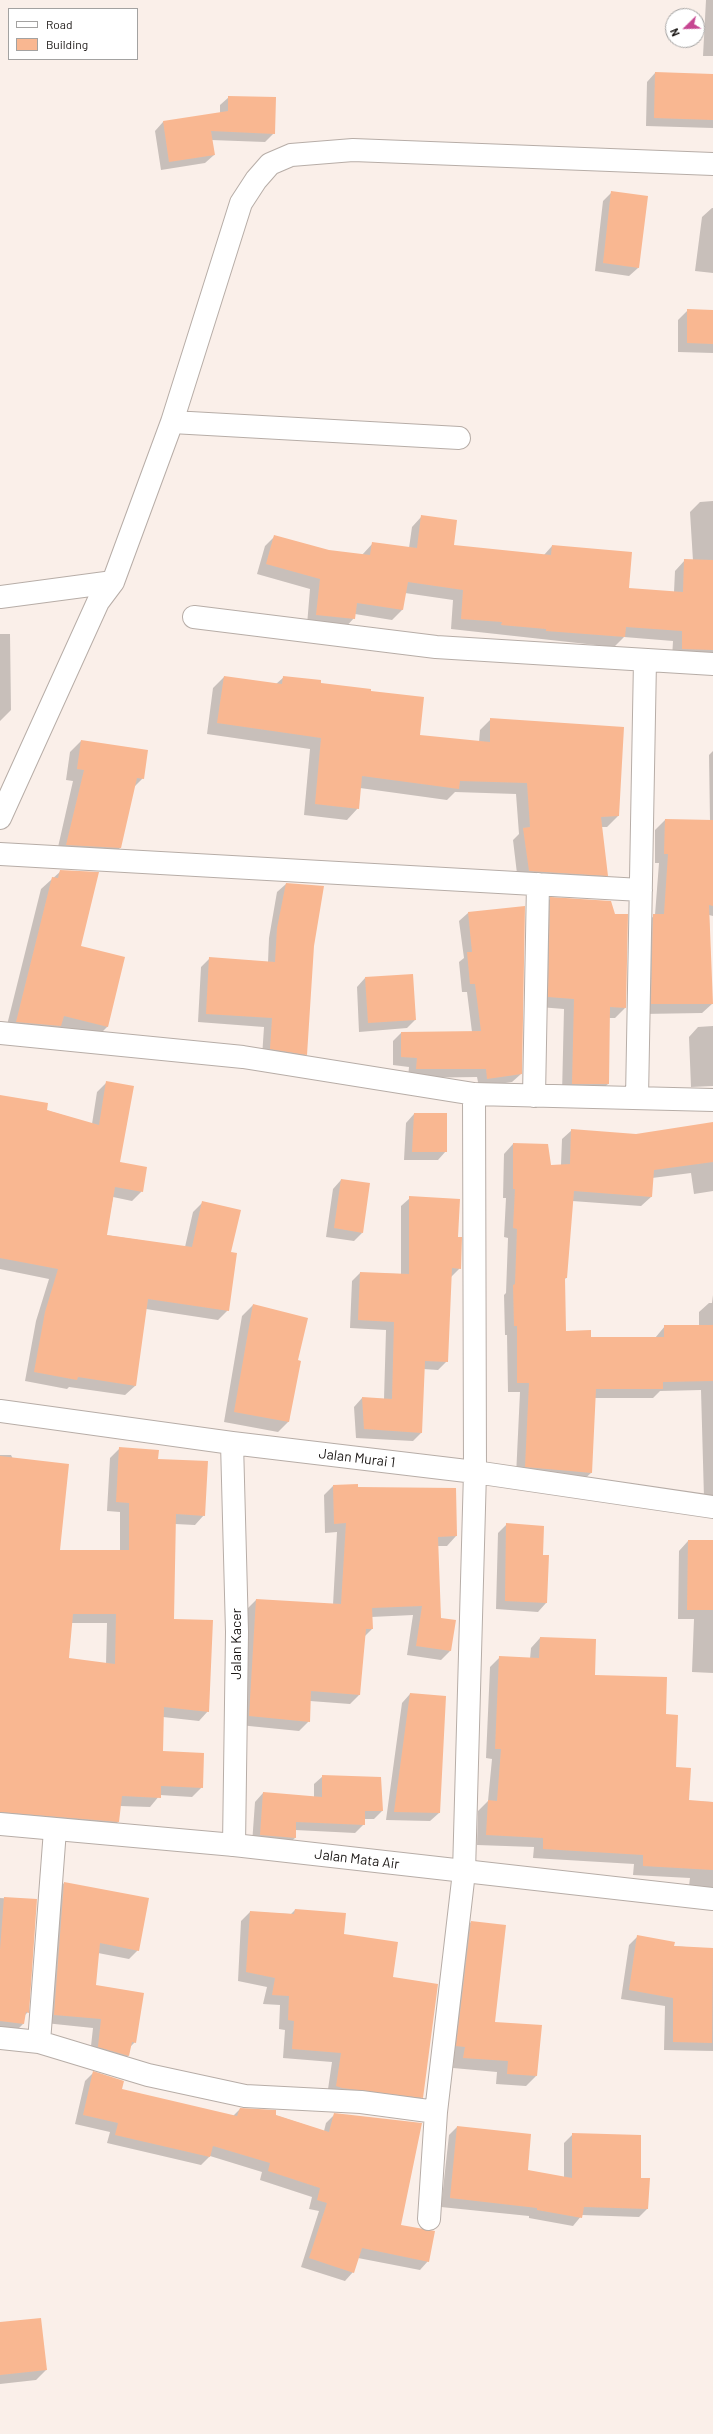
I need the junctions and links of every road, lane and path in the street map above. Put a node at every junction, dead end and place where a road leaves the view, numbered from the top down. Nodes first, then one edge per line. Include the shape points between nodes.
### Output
1 (713, 164) edge
2 (172, 422) junction
3 (459, 438) dead end
4 (113, 582) junction
5 (0, 597) edge
6 (194, 617) dead end
7 (645, 660) junction
8 (713, 664) edge
9 (0, 818) edge
10 (0, 854) edge
11 (538, 884) junction
12 (641, 890) junction
13 (0, 1033) edge
14 (474, 1094) junction
15 (534, 1096) junction
16 (637, 1098) junction
17 (713, 1100) edge
18 (0, 1411) edge
19 (232, 1443) junction
20 (475, 1472) junction
21 (713, 1507) edge
22 (0, 1824) edge
23 (55, 1830) junction
24 (234, 1845) junction
25 (464, 1872) junction
26 (713, 1899) edge
27 (0, 2038) edge
28 (39, 2042) junction
29 (436, 2112) junction
30 (429, 2219) dead end

1 - 2 street via 354,150 291,155 270,164 241,202
2 - 3 street
2 - 4 street
4 - 5 street
4 - 9 street via 98,602
6 - 7 street via 436,647
7 - 8 street
7 - 12 street
10 - 11 street
11 - 12 street
11 - 15 street
12 - 16 street
13 - 14 street via 243,1057
14 - 15 street
14 - 20 street
15 - 16 street
16 - 17 street
18 - 19 street, Jalan Murai 1
19 - 20 street, Jalan Murai 1
19 - 24 street, Jalan Kacer via 237,1632
20 - 21 street, Jalan Murai 1
20 - 25 street
22 - 23 street, Jalan Mata Air
23 - 24 street, Jalan Mata Air
23 - 28 street
24 - 25 street, Jalan Mata Air
25 - 26 street, Jalan Mata Air
25 - 29 street
27 - 28 street
28 - 29 street via 148,2075 245,2096 361,2102
29 - 30 street

